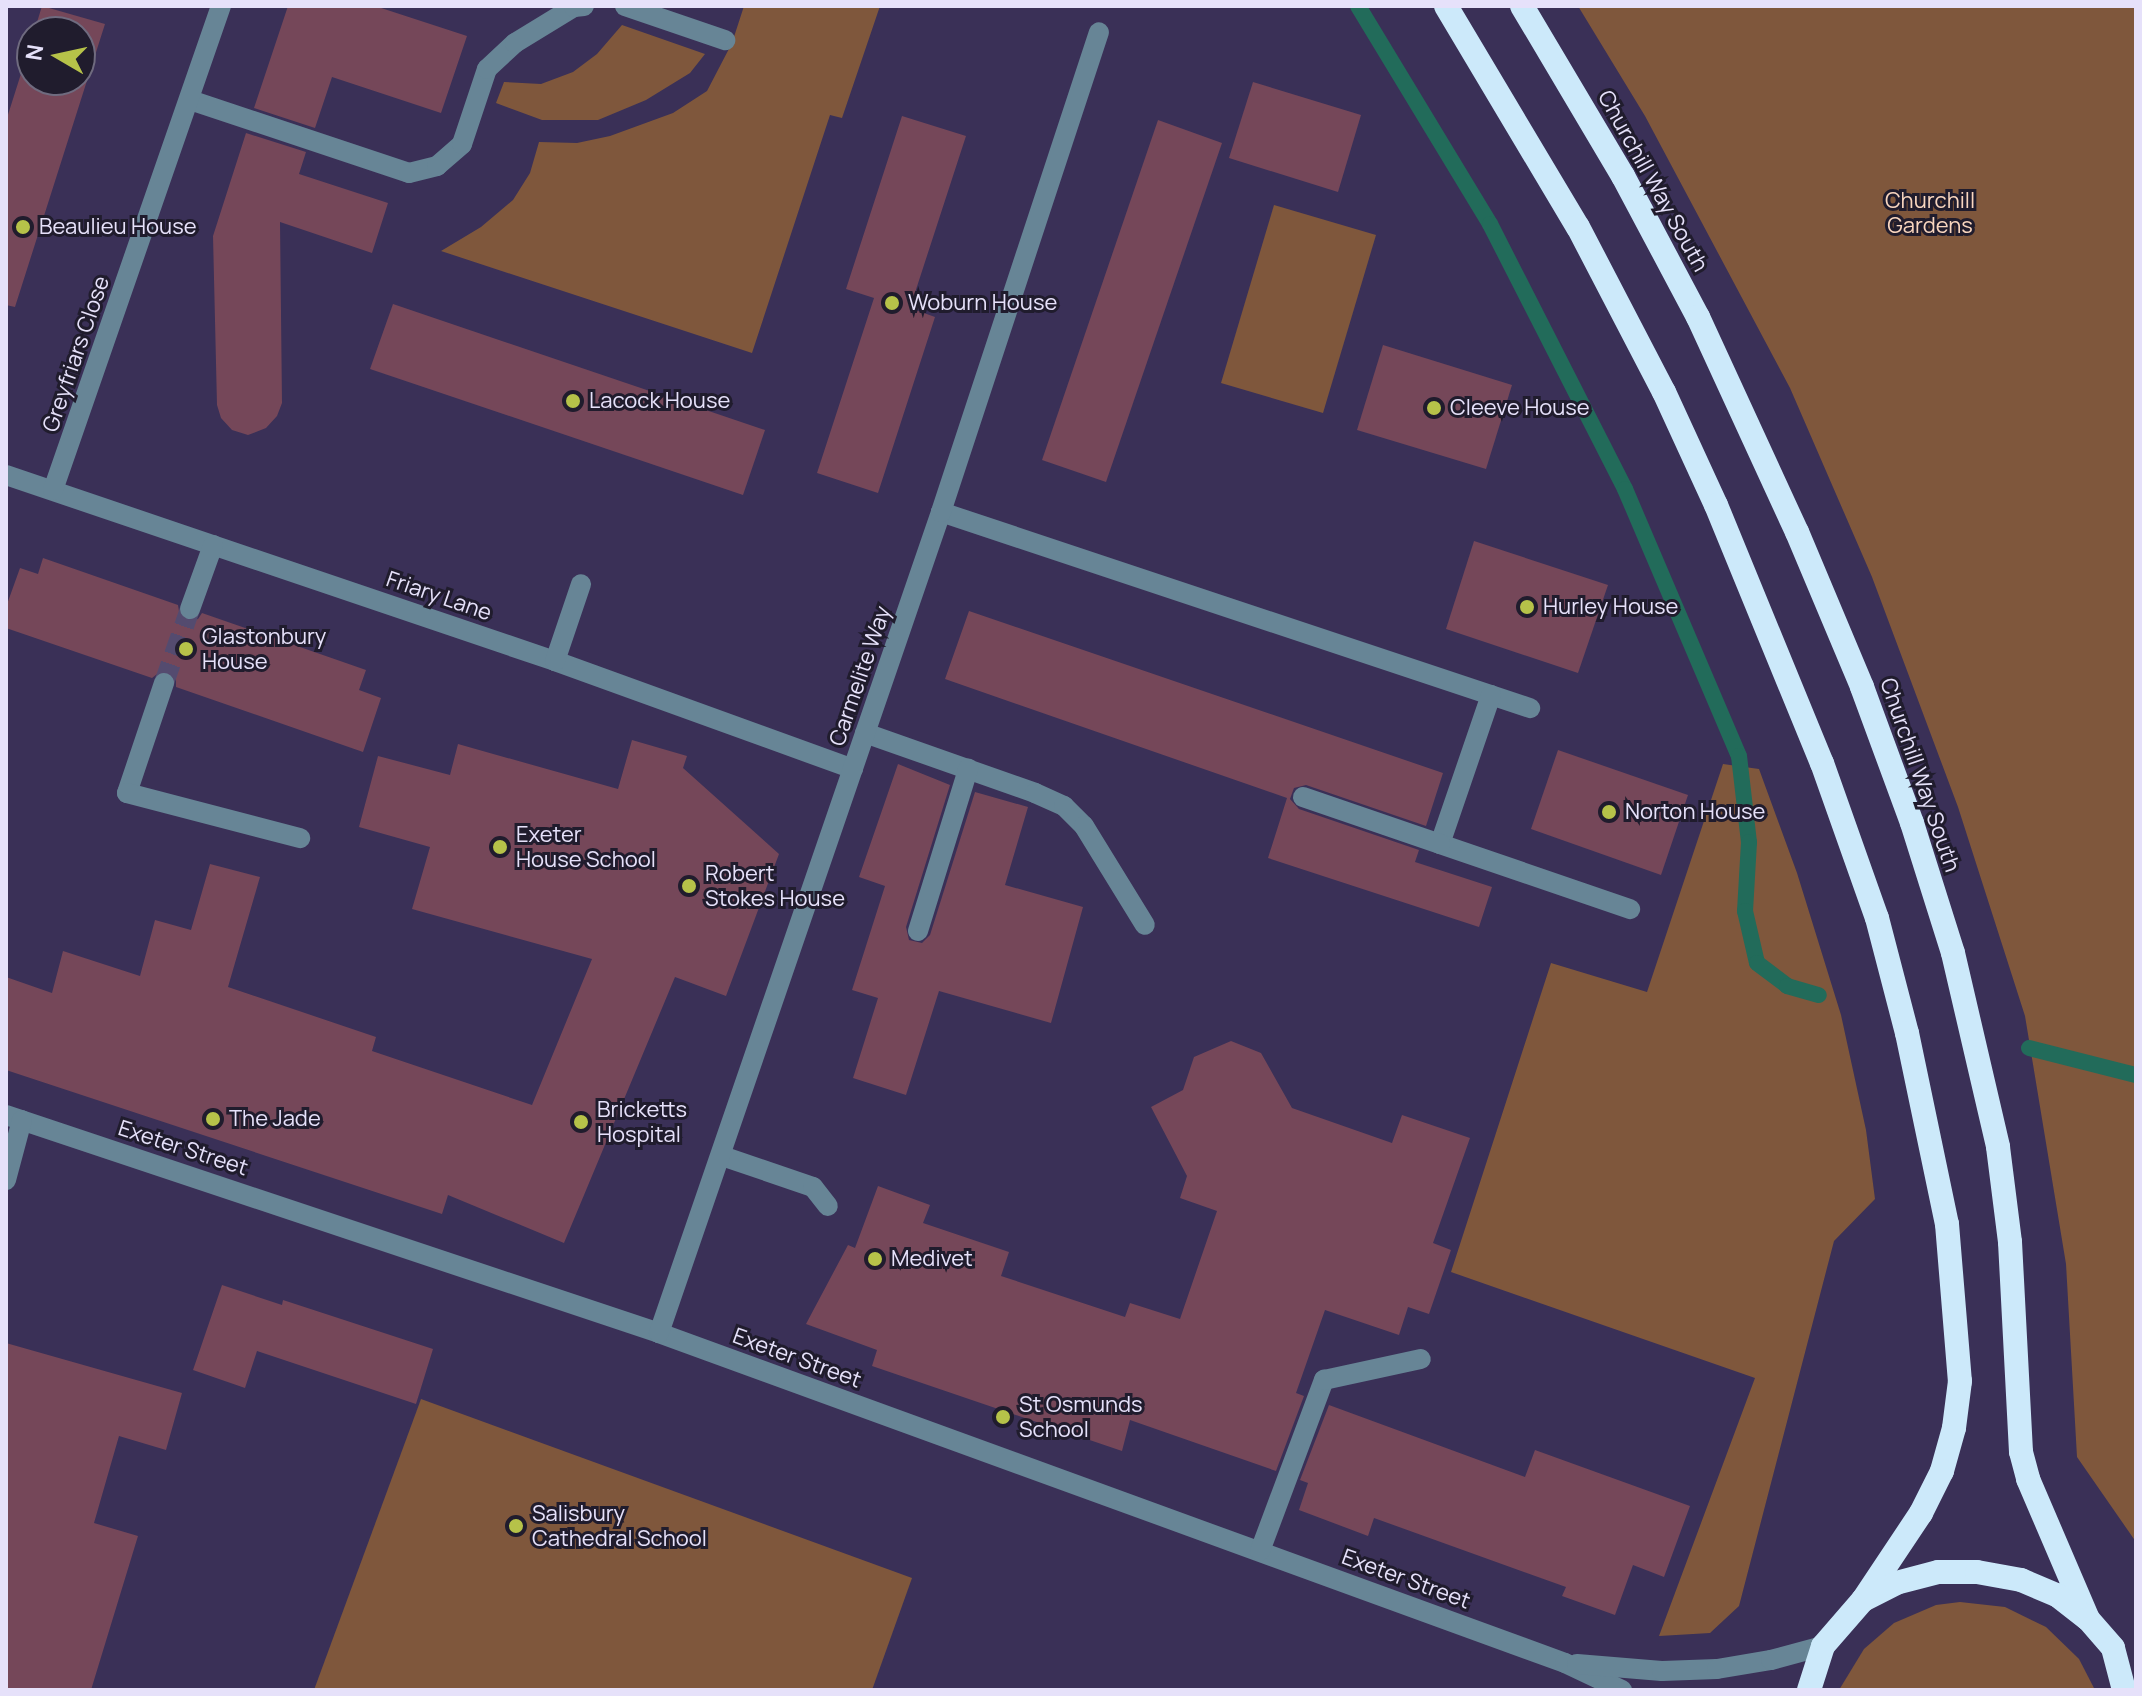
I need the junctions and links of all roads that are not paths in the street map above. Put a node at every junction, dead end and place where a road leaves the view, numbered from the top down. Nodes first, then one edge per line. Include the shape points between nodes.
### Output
1 (221, 6) edge
2 (584, 6) edge
3 (625, 6) edge
4 (1446, 6) edge
5 (1522, 6) edge
6 (1099, 32) dead end
7 (725, 40) dead end
8 (190, 100) junction
9 (6, 475) edge
10 (53, 490) junction
11 (941, 512) junction
12 (213, 545) junction
13 (581, 584) dead end
14 (190, 609) tunnel mouth
15 (555, 661) junction
16 (164, 683) tunnel mouth
17 (1491, 695) junction
18 (1530, 708) dead end
19 (865, 733) junction
20 (853, 769) junction
21 (968, 769) junction
22 (1303, 797) dead end
23 (300, 838) dead end
24 (1440, 844) junction
25 (1630, 909) dead end
26 (1145, 925) dead end
27 (918, 931) dead end
28 (14, 1118) edge
29 (722, 1156) junction
30 (6, 1180) edge
31 (828, 1206) dead end
32 (659, 1333) junction
33 (1421, 1359) dead end
34 (1260, 1551) junction
35 (1863, 1600) junction
36 (2088, 1619) junction
37 (1823, 1646) junction
38 (2113, 1648) junction
39 (1565, 1663) junction
40 (2136, 1668) edge
41 (1622, 1690) edge
42 (1809, 1690) edge
43 (2124, 1690) edge

1 - 8 street, Greyfriars Close
2 - 8 street via 574,7 505,51 487,69 462,144 437,166 409,173
3 - 7 street
4 - 35 highway via 1578,227 1664,392 1822,763 1877,918 1947,1224 1960,1381 1942,1471 1921,1513
5 - 36 highway, Churchill Way South via 1623,176 1698,317 1797,532 1912,823 1953,953 1998,1147 2010,1242 2021,1452
6 - 11 street, Carmelite Way
8 - 10 street, Greyfriars Close
9 - 10 street, Friary Lane
10 - 12 street, Friary Lane
11 - 17 street
11 - 19 street, Carmelite Way
12 - 14 street
12 - 15 street, Friary Lane
13 - 15 street
15 - 20 street, Friary Lane
16 - 23 street via 127,793
17 - 18 street
17 - 24 street
19 - 20 street, Carmelite Way
19 - 21 street
20 - 29 street, Carmelite Way
21 - 26 street via 1064,806 1084,826
21 - 27 street
22 - 24 street
24 - 25 street
28 - 30 street
28 - 32 street, Exeter Street
29 - 31 street via 813,1187
29 - 32 street, Carmelite Way
32 - 34 street, Exeter Street
33 - 34 street via 1324,1380
34 - 39 street, Exeter Street
35 - 36 highway via 1896,1583 1938,1572 1977,1572 2057,1595
35 - 37 highway
36 - 38 highway
37 - 39 street, Exeter Street via 1717,1669 1662,1671
37 - 42 highway
38 - 40 highway
38 - 43 highway
39 - 41 street, Exeter Street

